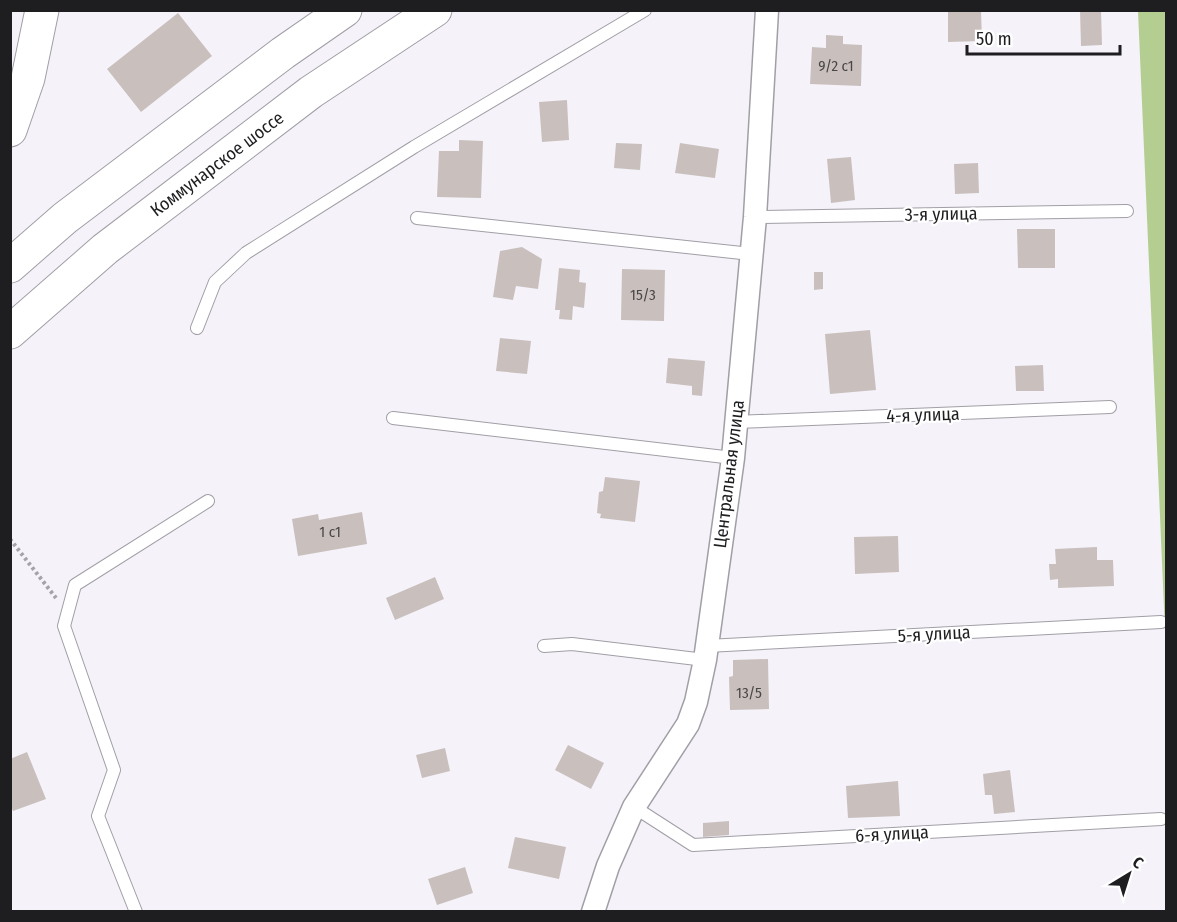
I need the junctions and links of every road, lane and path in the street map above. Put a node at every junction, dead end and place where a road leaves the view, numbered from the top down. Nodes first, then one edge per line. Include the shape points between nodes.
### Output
1 (42, 10) edge
2 (345, 10) edge
3 (435, 10) edge
4 (645, 10) edge
5 (767, 10) edge
6 (10, 130) edge
7 (1127, 211) dead end
8 (755, 217) junction
9 (417, 218) dead end
10 (751, 254) junction
11 (10, 266) edge
12 (198, 328) dead end
13 (10, 332) edge
14 (1110, 407) dead end
15 (393, 418) dead end
16 (736, 422) junction
17 (734, 458) junction
18 (208, 501) dead end
19 (10, 539) edge
20 (68, 612) junction
21 (1161, 622) dead end
22 (544, 646) dead end
23 (706, 653) junction
24 (634, 807) junction
25 (1161, 819) dead end
26 (136, 912) edge
27 (593, 912) edge

1 - 6 main road via 28,78
2 - 11 main road via 65,218
3 - 13 main road, Коммунарское шоссе via 302,99 105,249
4 - 12 lane via 414,147 246,253 215,282
5 - 8 street, Центральная улица
7 - 8 lane, 3-я улица
8 - 10 street, Центральная улица
9 - 10 lane
10 - 16 street, Центральная улица
14 - 16 lane, 4-я улица
15 - 17 lane
16 - 17 street, Центральная улица
17 - 23 street, Центральная улица
18 - 20 lane via 75,585
19 - 20 path
20 - 26 lane via 64,626 114,770 98,816
21 - 23 lane, 5-я улица
22 - 23 lane, 5-я улица via 572,644
23 - 24 street, Центральная улица via 688,724
24 - 25 lane, 6-я улица via 693,845
24 - 27 street, Центральная улица

